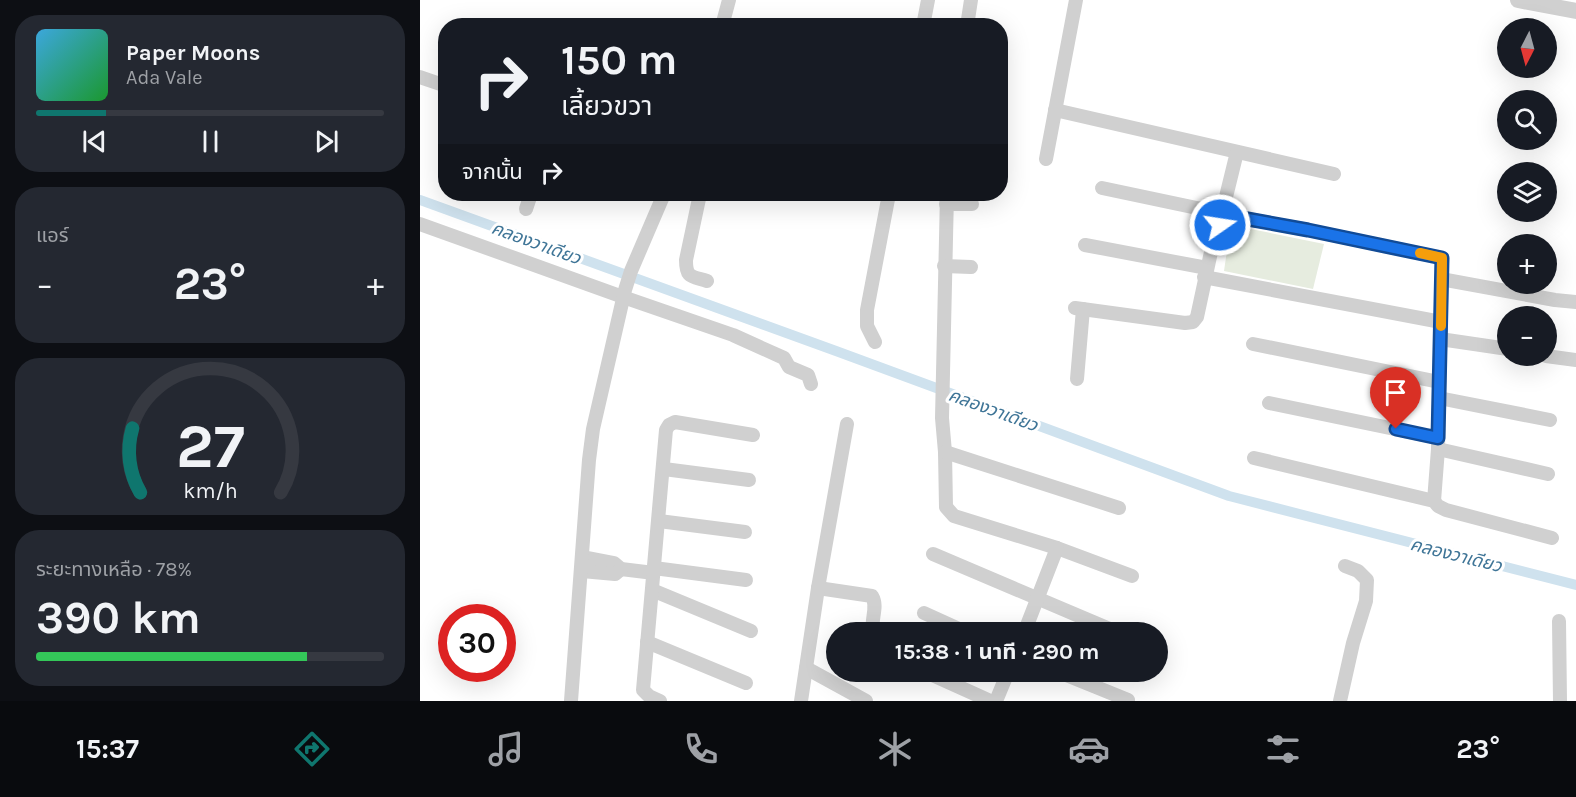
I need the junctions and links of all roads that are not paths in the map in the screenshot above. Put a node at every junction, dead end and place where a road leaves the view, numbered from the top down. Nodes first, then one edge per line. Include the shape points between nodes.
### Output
1 (729, 0) edge
2 (928, 0) edge
3 (971, 0) edge
4 (1076, 0) edge
5 (1522, 0) edge
6 (1576, 11) edge
7 (724, 18) edge
8 (925, 18) edge
9 (968, 18) edge
10 (420, 77) edge
11 (438, 83) edge
12 (1055, 110) junction
13 (1237, 152) junction
14 (1046, 159) dead end
15 (1334, 174) dead end
16 (1102, 188) dead end
17 (529, 201) edge
18 (661, 201) edge
19 (699, 201) edge
20 (888, 201) edge
21 (946, 201) edge
22 (956, 201) edge
23 (972, 204) dead end
24 (526, 209) dead end
25 (1221, 214) junction
26 (420, 224) edge
27 (1084, 245) dead end
28 (944, 266) junction
29 (971, 267) dead end
30 (1206, 273) junction
31 (1442, 279) junction
32 (707, 281) dead end
33 (624, 294) junction
34 (1576, 303) edge
35 (1441, 322) junction
36 (1440, 339) junction
37 (875, 342) dead end
38 (1252, 344) dead end
39 (1497, 348) edge
40 (1557, 357) edge
41 (1576, 360) edge
42 (1077, 379) dead end
43 (1439, 382) junction
44 (811, 384) dead end
45 (1439, 398) junction
46 (1269, 403) dead end
47 (1550, 420) dead end
48 (846, 424) dead end
49 (753, 435) dead end
50 (1438, 443) junction
51 (945, 452) junction
52 (1254, 458) dead end
53 (664, 470) junction
54 (1548, 474) dead end
55 (748, 480) dead end
56 (1434, 501) junction
57 (1119, 508) dead end
58 (659, 520) junction
59 (745, 532) dead end
60 (1552, 538) dead end
61 (1058, 549) junction
62 (933, 554) dead end
63 (582, 564) junction
64 (1345, 566) dead end
65 (654, 571) junction
66 (1132, 576) dead end
67 (746, 580) dead end
68 (818, 588) junction
69 (652, 590) junction
70 (1036, 599) junction
71 (924, 614) dead end
72 (1559, 621) dead end
73 (873, 622) edge
74 (943, 622) edge
75 (1027, 622) edge
76 (1092, 622) edge
77 (751, 631) dead end
78 (647, 642) junction
79 (806, 668) junction
80 (948, 682) edge
81 (1004, 682) edge
82 (1084, 682) edge
83 (746, 683) dead end
84 (1128, 700) edge
85 (571, 701) edge
86 (660, 701) edge
87 (801, 701) edge
88 (866, 701) edge
89 (990, 701) edge
90 (996, 701) edge
91 (1340, 701) edge
92 (1560, 701) edge

1 - 7 street
2 - 8 street
3 - 9 street
4 - 12 street
5 - 6 street
10 - 11 street
12 - 13 street
12 - 14 street
13 - 15 street
13 - 25 street
16 - 25 street
17 - 24 street
18 - 33 street
19 - 32 street via 686,270 690,276
20 - 37 street via 867,310 867,326
21 - 28 street
22 - 23 street
25 - 30 street
25 - 31 street via 1442,258
26 - 33 street
27 - 30 street
28 - 29 street
28 - 51 street
30 - 35 street
30 - 42 street via 1193,322 1079,309
31 - 34 street
31 - 35 street
33 - 44 street via 784,358 789,367 808,375
33 - 63 street via 593,429
35 - 36 street
36 - 39 street
36 - 43 street
38 - 43 street
40 - 41 street
43 - 45 street
45 - 47 street
45 - 50 street
46 - 50 street
48 - 68 street
49 - 53 street via 675,422 666,430
50 - 54 street
50 - 56 street
51 - 57 street
51 - 61 street via 946,507 954,516
52 - 56 street
53 - 55 street
53 - 58 street
56 - 60 street via 1446,510
58 - 59 street
58 - 65 street
61 - 66 street
61 - 70 street
62 - 70 street
63 - 65 street via 614,563 621,569
63 - 85 street
64 - 91 street via 1367,580
65 - 67 street
65 - 69 street
68 - 73 street via 872,596
68 - 79 street
69 - 77 street
69 - 78 street
70 - 75 street
70 - 76 street
71 - 74 street
72 - 92 street
78 - 83 street
78 - 86 street via 643,690
79 - 87 street
79 - 88 street
80 - 89 street
81 - 90 street
82 - 84 street

